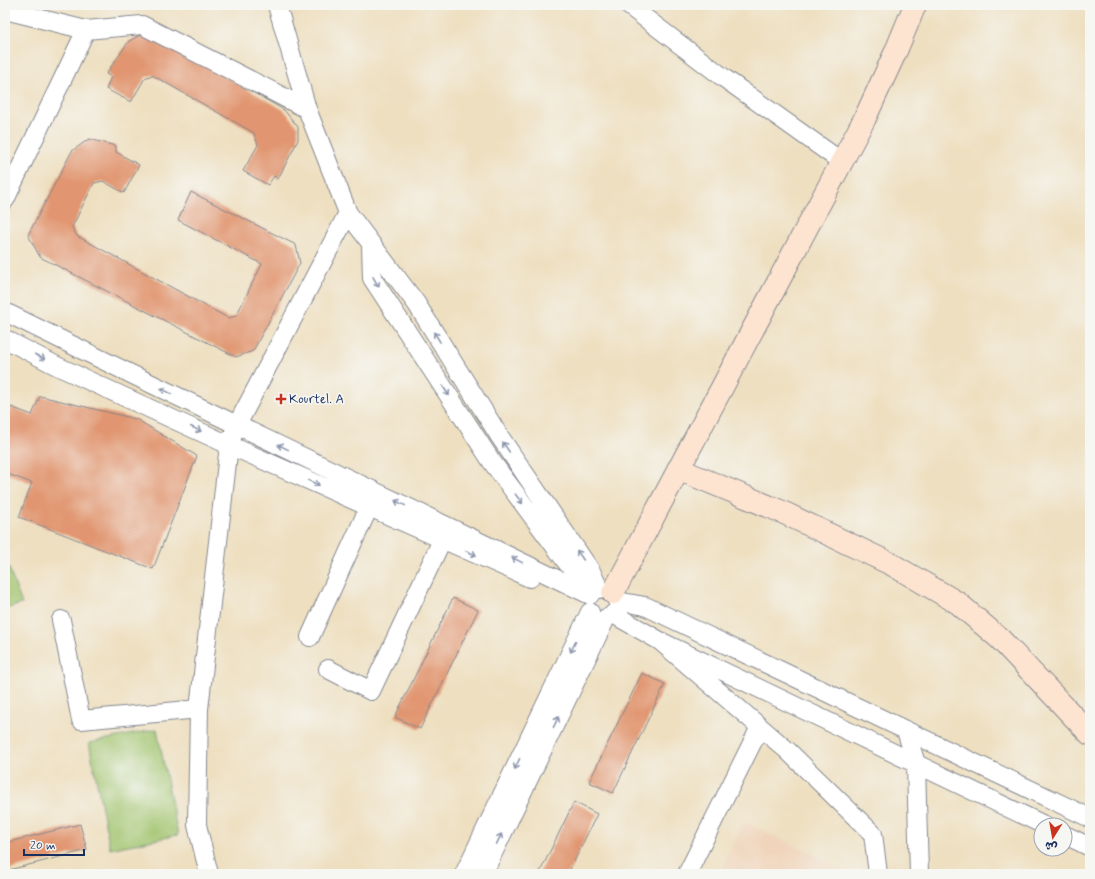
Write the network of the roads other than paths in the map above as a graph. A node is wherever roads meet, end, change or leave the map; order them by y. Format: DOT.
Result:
graph roads {
  1 [pos="277,5"];
  2 [pos="628,5"];
  3 [pos="915,5"];
  4 [pos="5,10"];
  5 [pos="86,30"];
  6 [pos="307,109"];
  7 [pos="842,162"];
  8 [pos="5,200"];
  9 [pos="348,213"];
  10 [pos="5,312"];
  11 [pos="5,339"];
  12 [pos="237,425"];
  13 [pos="230,445"];
  14 [pos="678,469"];
  15 [pos="369,507"];
  16 [pos="442,540"];
  17 [pos="601,602"];
  18 [pos="61,620"];
  19 [pos="310,636"];
  20 [pos="660,641"];
  21 [pos="328,669"];
  22 [pos="199,709"];
  23 [pos="760,727"];
  24 [pos="906,730"];
  25 [pos="1090,734"];
  26 [pos="916,764"];
  27 [pos="1090,818"];
  28 [pos="1033,820"];
  29 [pos="1073,839"];
  30 [pos="1090,847"];
  31 [pos="209,874"];
  32 [pos="464,874"];
  33 [pos="483,874"];
  34 [pos="687,874"];
  35 [pos="878,874"];
  36 [pos="919,874"];
  1 -- 6 [label="street"];
  2 -- 7 [label="street"];
  3 -- 7 [label="street"];
  4 -- 5 [label="street"];
  5 -- 6 [label="street"];
  5 -- 8 [label="street"];
  6 -- 9 [label="street"];
  7 -- 14 [label="street"];
  9 -- 12 [label="street"];
  9 -- 17 [label="street"];
  12 -- 10 [label="street, one-way"];
  11 -- 13 [label="street, one-way"];
  12 -- 13 [label="street"];
  17 -- 12 [label="street, one-way"];
  13 -- 15 [label="street, one-way"];
  13 -- 22 [label="street"];
  14 -- 17 [label="street"];
  14 -- 25 [label="street"];
  15 -- 16 [label="street"];
  15 -- 19 [label="street"];
  16 -- 17 [label="street, one-way"];
  16 -- 21 [label="street"];
  17 -- 20 [label="street"];
  17 -- 24 [label="street"];
  17 -- 32 [label="street, one-way"];
  33 -- 17 [label="street, one-way"];
  18 -- 22 [label="street"];
  20 -- 23 [label="street"];
  20 -- 26 [label="street"];
  22 -- 31 [label="street"];
  23 -- 34 [label="street"];
  23 -- 35 [label="street"];
  24 -- 26 [label="street"];
  24 -- 27 [label="street"];
  26 -- 28 [label="street"];
  26 -- 36 [label="street"];
  29 -- 30 [label="street"];
}
